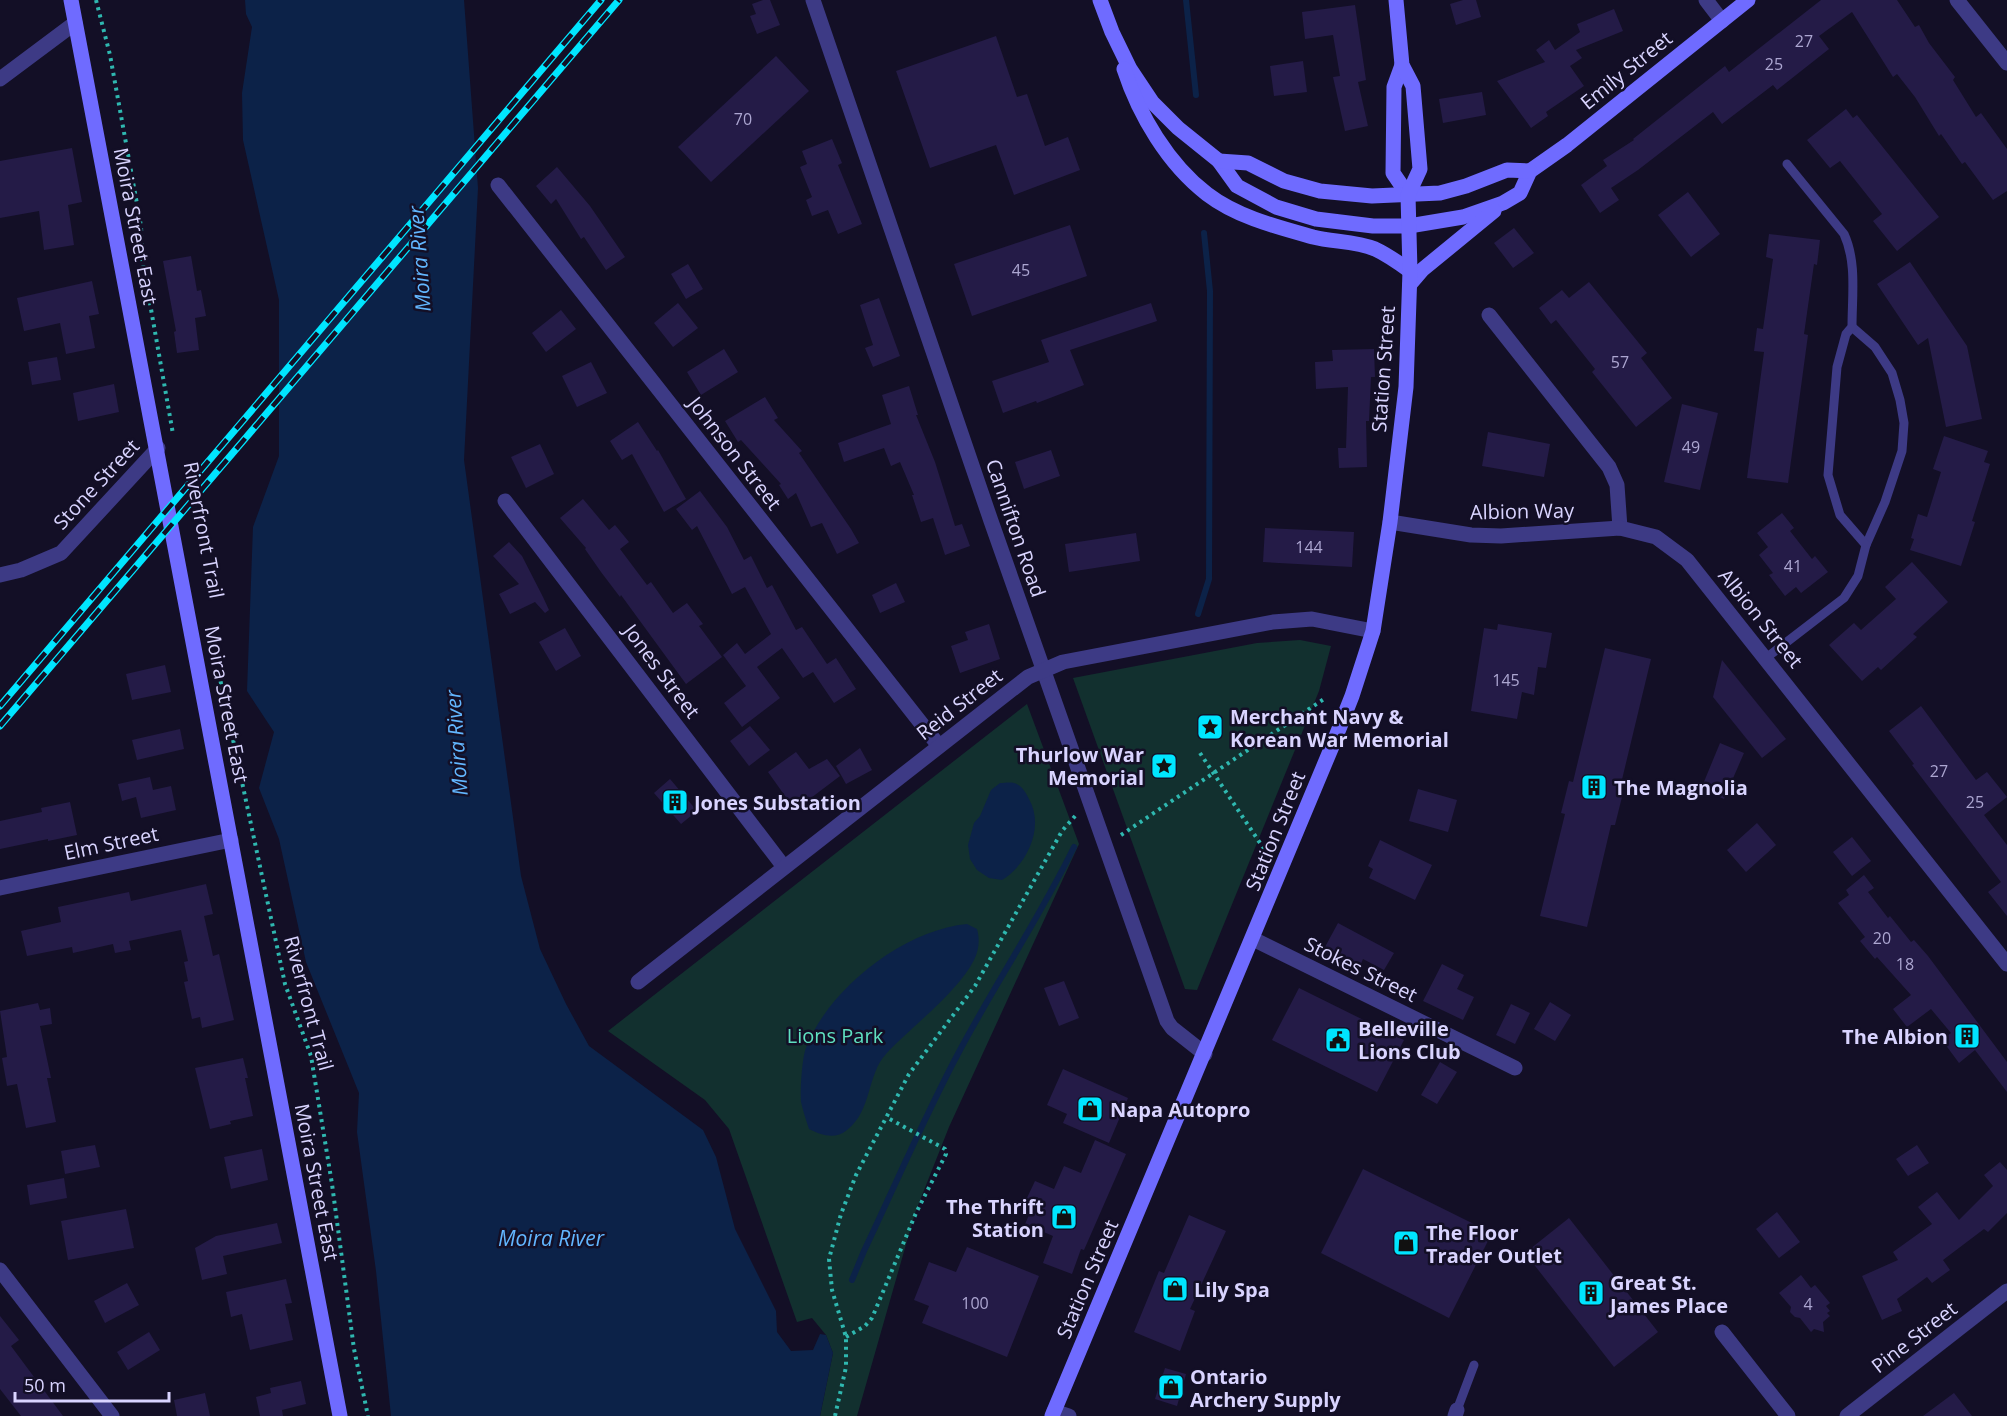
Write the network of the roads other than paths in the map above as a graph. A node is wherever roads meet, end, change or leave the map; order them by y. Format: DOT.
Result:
graph roads {
  1 [pos="71,0"];
  2 [pos="813,0"];
  3 [pos="1100,0"];
  4 [pos="1396,0"];
  5 [pos="1706,0"];
  6 [pos="1748,0"];
  7 [pos="1957,0"];
  8 [pos="1722,21"];
  9 [pos="75,23"];
  10 [pos="1112,32"];
  11 [pos="2007,63"];
  12 [pos="1402,65"];
  13 [pos="0,79"];
  14 [pos="1219,161"];
  15 [pos="1787,164"];
  16 [pos="1530,171"];
  17 [pos="498,185"];
  18 [pos="1408,195"];
  19 [pos="1503,203"];
  20 [pos="1409,226"];
  21 [pos="1410,278"];
  22 [pos="1488,315"];
  23 [pos="1852,327"];
  24 [pos="158,448"];
  25 [pos="505,501"];
  26 [pos="1390,522"];
  27 [pos="1620,528"];
  28 [pos="1866,545"];
  29 [pos="0,575"];
  30 [pos="1373,631"];
  31 [pos="1766,658"];
  32 [pos="1043,669"];
  33 [pos="939,746"];
  34 [pos="231,840"];
  35 [pos="784,867"];
  36 [pos="0,888"];
  37 [pos="1253,939"];
  38 [pos="2007,964"];
  39 [pos="638,982"];
  40 [pos="1205,1054"];
  41 [pos="1515,1068"];
  42 [pos="0,1270"];
  43 [pos="2007,1291"];
  44 [pos="1722,1332"];
  45 [pos="1474,1365"];
  46 [pos="1456,1413"];
  47 [pos="1058,1414"];
  48 [pos="112,1416"];
  49 [pos="340,1416"];
  50 [pos="1788,1416"];
  51 [pos="1847,1416"];
  1 -- 9 [label="main road, Moira Street East"];
  2 -- 32 [label="street, Cannifton Road"];
  3 -- 10 [label="main road"];
  4 -- 12 [label="main road, Station Street"];
  5 -- 8 [label="street"];
  6 -- 8 [label="main road, Emily Street"];
  7 -- 11 [label="street"];
  8 -- 16 [label="main road, Emily Street"];
  9 -- 13 [label="street"];
  9 -- 24 [label="main road, Moira Street East"];
  10 -- 14 [label="main road, Emily Street"];
  10 -- 21 [label="main road"];
  12 -- 18 [label="main road, Station Street"];
  12 -- 18 [label="main road, Station Street"];
  14 -- 18 [label="main road"];
  14 -- 20 [label="main road, Emily Street"];
  15 -- 23 [label="lane"];
  16 -- 18 [label="main road"];
  16 -- 19 [label="main road, Emily Street"];
  17 -- 33 [label="street, Johnson Street"];
  18 -- 20 [label="main road, Station Street"];
  19 -- 20 [label="main road, Emily Street"];
  19 -- 21 [label="main road"];
  20 -- 21 [label="main road, Station Street"];
  21 -- 26 [label="main road, Station Street"];
  22 -- 27 [label="street"];
  23 -- 28 [label="lane"];
  23 -- 28 [label="lane"];
  24 -- 29 [label="street, Stone Street"];
  24 -- 34 [label="main road, Moira Street East"];
  25 -- 35 [label="street, Jones Street"];
  26 -- 27 [label="street, Albion Way"];
  26 -- 30 [label="main road, Station Street"];
  27 -- 31 [label="street, Albion Street"];
  28 -- 31 [label="lane"];
  30 -- 32 [label="street, Reid Street"];
  30 -- 37 [label="main road, Station Street"];
  31 -- 38 [label="street, Albion Street"];
  32 -- 33 [label="street, Reid Street"];
  32 -- 40 [label="street, Cannifton Road"];
  33 -- 35 [label="street, Reid Street"];
  34 -- 36 [label="street, Elm Street"];
  34 -- 49 [label="main road, Moira Street East"];
  35 -- 39 [label="street, Reid Street"];
  37 -- 40 [label="main road, Station Street"];
  37 -- 41 [label="street, Stokes Street"];
  40 -- 47 [label="main road, Station Street"];
  42 -- 48 [label="street"];
  43 -- 51 [label="street, Pine Street"];
  44 -- 50 [label="street"];
  45 -- 46 [label="lane"];
}
